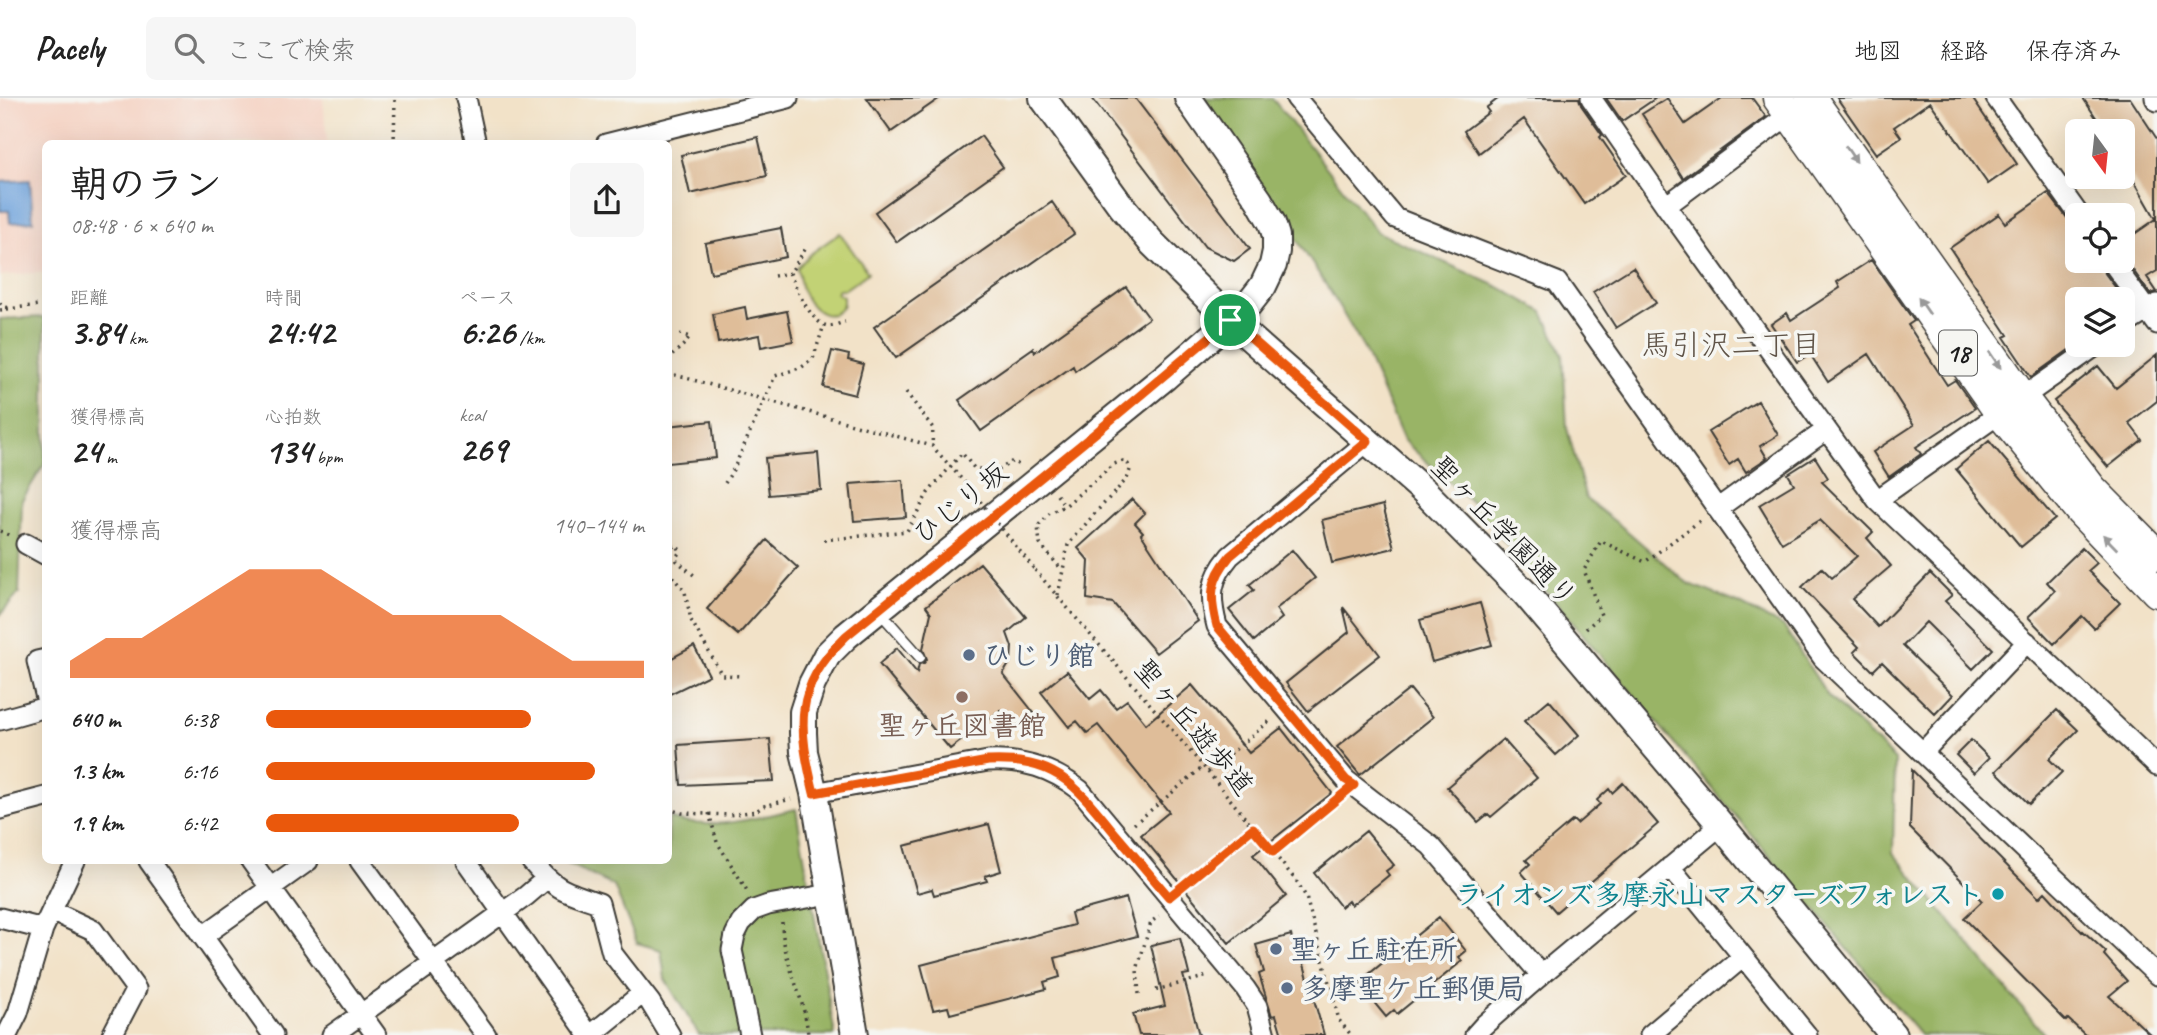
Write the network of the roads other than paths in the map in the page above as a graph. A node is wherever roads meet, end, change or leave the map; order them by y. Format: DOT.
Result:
graph roads {
  1 [pos="466,98"];
  2 [pos="788,98"];
  3 [pos="1043,98"];
  4 [pos="1188,98"];
  5 [pos="1296,98"];
  6 [pos="1591,98"];
  7 [pos="1996,98"];
  8 [pos="1802,102"];
  9 [pos="475,140"];
  10 [pos="623,140"];
  11 [pos="2070,203"];
  12 [pos="1666,206"];
  13 [pos="2121,273"];
  14 [pos="2153,313"];
  15 [pos="1230,320"];
  16 [pos="2135,321"];
  17 [pos="2080,357"];
  18 [pos="2011,405"];
  19 [pos="1826,430"];
  20 [pos="1368,441"];
  21 [pos="1877,500"];
  22 [pos="1717,509"];
  23 [pos="26,544"];
  24 [pos="42,553"];
  25 [pos="2157,555"];
  26 [pos="2157,592"];
  27 [pos="879,611"];
  28 [pos="2026,642"];
  29 [pos="920,657"];
  30 [pos="42,660"];
  31 [pos="42,682"];
  32 [pos="42,708"];
  33 [pos="0,720"];
  34 [pos="1923,752"];
  35 [pos="2157,766"];
  36 [pos="807,795"];
  37 [pos="42,798"];
  38 [pos="0,809"];
  39 [pos="1721,825"];
  40 [pos="74,864"];
  41 [pos="151,864"];
  42 [pos="253,864"];
  43 [pos="304,864"];
  44 [pos="362,864"];
  45 [pos="468,864"];
  46 [pos="534,864"];
  47 [pos="1670,867"];
  48 [pos="547,879"];
  49 [pos="270,888"];
  50 [pos="830,894"];
  51 [pos="503,913"];
  52 [pos="0,918"];
  53 [pos="47,920"];
  54 [pos="203,936"];
  55 [pos="1742,958"];
  56 [pos="433,963"];
  57 [pos="1541,975"];
  58 [pos="2157,975"];
  59 [pos="643,993"];
  60 [pos="361,1014"];
  61 [pos="7,1035"];
  62 [pos="112,1035"];
  63 [pos="273,1035"];
  64 [pos="332,1035"];
  65 [pos="376,1035"];
  66 [pos="486,1035"];
  67 [pos="590,1035"];
  68 [pos="670,1035"];
  69 [pos="750,1035"];
  70 [pos="855,1035"];
  71 [pos="1265,1035"];
  72 [pos="1475,1035"];
  73 [pos="1650,1035"];
  74 [pos="1807,1035"];
  75 [pos="1893,1035"];
  1 -- 9 [label="street"];
  2 -- 10 [label="street"];
  3 -- 15 [label="street, 聖ヶ丘学園通り"];
  4 -- 15 [label="street, ひじり坂"];
  5 -- 22 [label="street"];
  6 -- 12 [label="street"];
  7 -- 11 [label="street"];
  8 -- 12 [label="street"];
  8 -- 18 [label="main road, 18"];
  12 -- 19 [label="street"];
  13 -- 14 [label="street"];
  14 -- 16 [label="street"];
  15 -- 20 [label="street, 聖ヶ丘学園通り"];
  15 -- 27 [label="street, ひじり坂"];
  17 -- 18 [label="street"];
  18 -- 21 [label="street"];
  18 -- 25 [label="main road, 18"];
  26 -- 18 [label="main road, 18, one-way"];
  19 -- 21 [label="street"];
  19 -- 22 [label="street"];
  20 -- 39 [label="street, 聖ヶ丘学園通り"];
  20 -- 57 [label="street"];
  21 -- 28 [label="street"];
  22 -- 34 [label="street"];
  23 -- 24 [label="street"];
  27 -- 29 [label="lane"];
  27 -- 36 [label="street, ひじり坂"];
  28 -- 34 [label="street"];
  28 -- 35 [label="street"];
  30 -- 31 [label="street"];
  32 -- 33 [label="street"];
  34 -- 58 [label="street"];
  36 -- 50 [label="street, ひじり坂"];
  36 -- 71 [label="street"];
  37 -- 38 [label="street"];
  39 -- 47 [label="street"];
  39 -- 75 [label="street, 聖ヶ丘学園通り"];
  40 -- 53 [label="street"];
  41 -- 54 [label="street"];
  42 -- 49 [label="street"];
  43 -- 49 [label="street"];
  44 -- 56 [label="street"];
  45 -- 51 [label="street"];
  46 -- 48 [label="street"];
  47 -- 55 [label="street"];
  47 -- 57 [label="street"];
  48 -- 51 [label="street"];
  48 -- 59 [label="street"];
  49 -- 54 [label="street"];
  49 -- 60 [label="street"];
  50 -- 69 [label="street"];
  50 -- 70 [label="street, ひじり坂"];
  51 -- 56 [label="street"];
  51 -- 67 [label="street"];
  52 -- 53 [label="street"];
  53 -- 61 [label="street"];
  53 -- 62 [label="street"];
  54 -- 63 [label="street"];
  55 -- 73 [label="street"];
  55 -- 74 [label="street"];
  56 -- 60 [label="street"];
  56 -- 66 [label="street"];
  57 -- 72 [label="street"];
  59 -- 67 [label="street"];
  59 -- 68 [label="street"];
  60 -- 64 [label="street"];
  60 -- 65 [label="street"];
}
